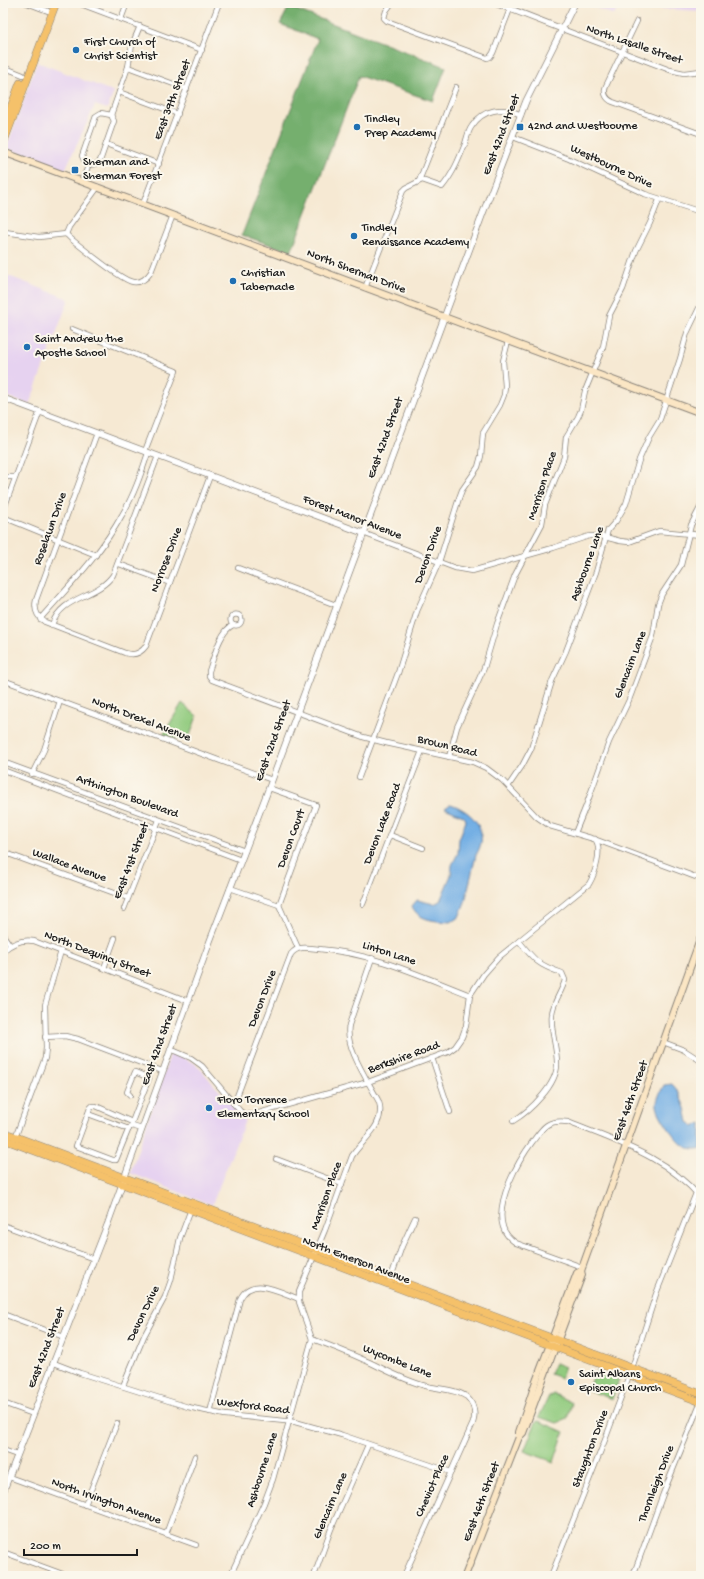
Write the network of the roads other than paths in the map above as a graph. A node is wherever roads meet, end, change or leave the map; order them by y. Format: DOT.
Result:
graph roads {
  1 [pos="27,3"];
  2 [pos="51,3"];
  3 [pos="56,3"];
  4 [pos="78,3"];
  5 [pos="127,3"];
  6 [pos="220,3"];
  7 [pos="392,3"];
  8 [pos="494,3"];
  9 [pos="575,3"];
  10 [pos="85,4"];
  11 [pos="502,4"];
  12 [pos="510,9"];
  13 [pos="48,11"];
  14 [pos="121,19"];
  15 [pos="637,21"];
  16 [pos="140,26"];
  17 [pos="562,29"];
  18 [pos="202,50"];
  19 [pos="622,52"];
  20 [pos="3,67"];
  21 [pos="128,67"];
  22 [pos="701,71"];
  23 [pos="23,75"];
  24 [pos="456,87"];
  25 [pos="187,90"];
  26 [pos="119,92"];
  27 [pos="178,114"];
  28 [pos="111,115"];
  29 [pos="521,115"];
  30 [pos="3,128"];
  31 [pos="701,134"];
  32 [pos="513,137"];
  33 [pos="3,144"];
  34 [pos="106,144"];
  35 [pos="3,152"];
  36 [pos="89,164"];
  37 [pos="159,164"];
  38 [pos="82,181"];
  39 [pos="419,181"];
  40 [pos="98,187"];
  41 [pos="659,200"];
  42 [pos="143,204"];
  43 [pos="701,212"];
  44 [pos="173,215"];
  45 [pos="3,230"];
  46 [pos="66,234"];
  47 [pos="365,288"];
  48 [pos="701,304"];
  49 [pos="443,317"];
  50 [pos="72,329"];
  51 [pos="508,341"];
  52 [pos="593,373"];
  53 [pos="3,398"];
  54 [pos="665,400"];
  55 [pos="40,412"];
  56 [pos="701,413"];
  57 [pos="97,433"];
  58 [pos="147,452"];
  59 [pos="158,456"];
  60 [pos="210,476"];
  61 [pos="3,477"];
  62 [pos="15,477"];
  63 [pos="701,506"];
  64 [pos="3,511"];
  65 [pos="3,517"];
  66 [pos="363,533"];
  67 [pos="688,535"];
  68 [pos="701,535"];
  69 [pos="606,537"];
  70 [pos="58,540"];
  71 [pos="96,555"];
  72 [pos="525,556"];
  73 [pos="439,562"];
  74 [pos="119,564"];
  75 [pos="238,568"];
  76 [pos="170,583"];
  77 [pos="336,605"];
  78 [pos="40,619"];
  79 [pos="52,625"];
  80 [pos="233,625"];
  81 [pos="3,680"];
  82 [pos="60,701"];
  83 [pos="297,712"];
  84 [pos="373,740"];
  85 [pos="422,751"];
  86 [pos="450,757"];
  87 [pos="3,762"];
  88 [pos="3,770"];
  89 [pos="33,773"];
  90 [pos="359,777"];
  91 [pos="30,780"];
  92 [pos="272,780"];
  93 [pos="509,786"];
  94 [pos="269,788"];
  95 [pos="159,820"];
  96 [pos="156,827"];
  97 [pos="575,833"];
  98 [pos="390,835"];
  99 [pos="595,839"];
  100 [pos="423,848"];
  101 [pos="244,851"];
  102 [pos="3,852"];
  103 [pos="241,860"];
  104 [pos="701,879"];
  105 [pos="230,888"];
  106 [pos="128,898"];
  107 [pos="363,904"];
  108 [pos="279,905"];
  109 [pos="124,909"];
  110 [pos="3,935"];
  111 [pos="701,937"];
  112 [pos="115,938"];
  113 [pos="519,941"];
  114 [pos="10,945"];
  115 [pos="298,948"];
  116 [pos="3,951"];
  117 [pos="61,951"];
  118 [pos="372,958"];
  119 [pos="104,968"];
  120 [pos="470,995"];
  121 [pos="188,1001"];
  122 [pos="45,1037"];
  123 [pos="663,1042"];
  124 [pos="170,1049"];
  125 [pos="432,1058"];
  126 [pos="701,1061"];
  127 [pos="162,1070"];
  128 [pos="368,1082"];
  129 [pos="130,1095"];
  130 [pos="234,1104"];
  131 [pos="450,1112"];
  132 [pos="88,1114"];
  133 [pos="513,1121"];
  134 [pos="131,1126"];
  135 [pos="142,1129"];
  136 [pos="3,1132"];
  137 [pos="3,1139"];
  138 [pos="14,1140"];
  139 [pos="626,1146"];
  140 [pos="276,1159"];
  141 [pos="124,1181"];
  142 [pos="342,1184"];
  143 [pos="696,1193"];
  144 [pos="701,1198"];
  145 [pos="192,1207"];
  146 [pos="415,1218"];
  147 [pos="3,1225"];
  148 [pos="315,1253"];
  149 [pos="94,1259"];
  150 [pos="582,1269"];
  151 [pos="389,1281"];
  152 [pos="299,1298"];
  153 [pos="3,1314"];
  154 [pos="64,1337"];
  155 [pos="312,1339"];
  156 [pos="554,1343"];
  157 [pos="54,1363"];
  158 [pos="630,1372"];
  159 [pos="123,1386"];
  160 [pos="701,1394"];
  161 [pos="701,1401"];
  162 [pos="3,1403"];
  163 [pos="472,1404"];
  164 [pos="210,1412"];
  165 [pos="33,1414"];
  166 [pos="289,1422"];
  167 [pos="117,1423"];
  168 [pos="368,1445"];
  169 [pos="3,1450"];
  170 [pos="17,1455"];
  171 [pos="195,1456"];
  172 [pos="451,1472"];
  173 [pos="9,1477"];
  174 [pos="3,1492"];
  175 [pos="85,1505"];
  176 [pos="166,1534"];
  177 [pos="196,1546"];
  178 [pos="3,1552"];
  179 [pos="68,1576"];
  180 [pos="230,1576"];
  181 [pos="314,1576"];
  182 [pos="404,1576"];
  183 [pos="465,1576"];
  184 [pos="551,1576"];
  185 [pos="633,1576"];
  1 -- 13 [label="street"];
  2 -- 13 [label="main road"];
  3 -- 33 [label="main road"];
  4 -- 10 [label="street"];
  5 -- 14 [label="street"];
  6 -- 18 [label="street, East 39th Street"];
  7 -- 12 [label="street"];
  8 -- 11 [label="street"];
  9 -- 17 [label="street, East 42nd Street"];
  10 -- 14 [label="street"];
  11 -- 12 [label="street"];
  12 -- 17 [label="street"];
  13 -- 23 [label="main road"];
  14 -- 16 [label="street"];
  15 -- 19 [label="street"];
  16 -- 18 [label="street"];
  16 -- 21 [label="street"];
  17 -- 19 [label="street, North Lasalle Street"];
  17 -- 29 [label="street, East 42nd Street"];
  18 -- 25 [label="street, East 39th Street"];
  19 -- 22 [label="street, North Lasalle Street"];
  19 -- 31 [label="street"];
  20 -- 23 [label="street"];
  21 -- 25 [label="street"];
  21 -- 26 [label="street"];
  23 -- 30 [label="main road"];
  24 -- 39 [label="street"];
  25 -- 27 [label="street, East 39th Street"];
  26 -- 27 [label="street"];
  26 -- 28 [label="street"];
  27 -- 37 [label="street, East 39th Street"];
  28 -- 34 [label="street"];
  28 -- 36 [label="street"];
  29 -- 32 [label="street, East 42nd Street"];
  29 -- 39 [label="street"];
  32 -- 41 [label="street, Westbourne Drive"];
  32 -- 49 [label="street, East 42nd Street"];
  34 -- 36 [label="street"];
  34 -- 37 [label="street"];
  35 -- 38 [label="main road, North Sherman Drive"];
  36 -- 38 [label="street"];
  37 -- 42 [label="street, East 39th Street"];
  38 -- 40 [label="main road, North Sherman Drive"];
  39 -- 47 [label="street"];
  40 -- 42 [label="main road, North Sherman Drive"];
  40 -- 46 [label="street"];
  41 -- 43 [label="street, Westbourne Drive"];
  41 -- 52 [label="street, Marrison Place"];
  42 -- 44 [label="main road, North Sherman Drive"];
  44 -- 46 [label="street"];
  44 -- 47 [label="main road, North Sherman Drive"];
  45 -- 46 [label="street"];
  47 -- 49 [label="main road, North Sherman Drive"];
  48 -- 54 [label="street, Ashbourne Lane"];
  49 -- 51 [label="main road, North Sherman Drive"];
  49 -- 66 [label="street, East 42nd Street"];
  50 -- 58 [label="street"];
  51 -- 52 [label="main road, North Sherman Drive"];
  51 -- 73 [label="street, Devon Drive"];
  52 -- 54 [label="main road, North Sherman Drive"];
  52 -- 72 [label="street, Marrison Place"];
  53 -- 55 [label="street, Forest Manor Avenue"];
  54 -- 56 [label="main road, North Sherman Drive"];
  54 -- 69 [label="street, Ashbourne Lane"];
  55 -- 57 [label="street, Forest Manor Avenue"];
  55 -- 62 [label="street"];
  57 -- 58 [label="street, Forest Manor Avenue"];
  57 -- 70 [label="street, Roselawn Drive"];
  58 -- 59 [label="street, Forest Manor Avenue"];
  58 -- 71 [label="street"];
  59 -- 60 [label="street, Forest Manor Avenue"];
  59 -- 74 [label="street"];
  60 -- 66 [label="street, Forest Manor Avenue"];
  60 -- 76 [label="street, Norrose Drive"];
  61 -- 62 [label="street"];
  62 -- 64 [label="street"];
  63 -- 67 [label="street, Glencairn Lane"];
  65 -- 70 [label="street"];
  66 -- 73 [label="street, Forest Manor Avenue"];
  66 -- 77 [label="street, East 42nd Street"];
  67 -- 68 [label="street, Forest Manor Avenue"];
  67 -- 69 [label="street, Forest Manor Avenue"];
  67 -- 97 [label="street, Glencairn Lane"];
  69 -- 72 [label="street, Forest Manor Avenue"];
  69 -- 93 [label="street, Ashbourne Lane"];
  70 -- 71 [label="street"];
  70 -- 78 [label="street, Roselawn Drive"];
  71 -- 78 [label="street"];
  72 -- 73 [label="street, Forest Manor Avenue"];
  72 -- 86 [label="street, Marrison Place"];
  73 -- 84 [label="street, Devon Drive"];
  74 -- 76 [label="street"];
  74 -- 79 [label="street"];
  75 -- 77 [label="street"];
  76 -- 79 [label="street, Norrose Drive"];
  77 -- 83 [label="street, East 42nd Street"];
  78 -- 79 [label="street"];
  80 -- 83 [label="street, Brown Road"];
  81 -- 82 [label="street, North Drexel Avenue"];
  82 -- 89 [label="street"];
  82 -- 92 [label="street, North Drexel Avenue"];
  83 -- 84 [label="street, Brown Road"];
  83 -- 92 [label="street, East 42nd Street"];
  84 -- 85 [label="street, Brown Road"];
  84 -- 90 [label="street, Devon Drive"];
  85 -- 86 [label="street, Brown Road"];
  85 -- 98 [label="street, Devon Lake Road"];
  86 -- 93 [label="street, Brown Road"];
  87 -- 89 [label="street, Arthington Boulevard"];
  88 -- 91 [label="street, Arthington Boulevard"];
  89 -- 91 [label="street"];
  89 -- 95 [label="street, Arthington Boulevard"];
  91 -- 96 [label="street, Arthington Boulevard"];
  92 -- 94 [label="street, East 42nd Street"];
  93 -- 97 [label="street, Brown Road"];
  94 -- 101 [label="street, East 42nd Street"];
  94 -- 108 [label="street, Devon Court"];
  95 -- 96 [label="street, East 41st Street"];
  95 -- 101 [label="street, Arthington Boulevard"];
  96 -- 103 [label="street, Arthington Boulevard"];
  96 -- 106 [label="street, East 41st Street"];
  97 -- 99 [label="street, Brown Road"];
  98 -- 100 [label="street"];
  98 -- 107 [label="street, Devon Lake Road"];
  99 -- 104 [label="street, Brown Road"];
  99 -- 113 [label="street, Berkshire Road"];
  101 -- 103 [label="street, East 42nd Street"];
  102 -- 106 [label="street, Wallace Avenue"];
  103 -- 105 [label="street, East 42nd Street"];
  105 -- 108 [label="street"];
  105 -- 121 [label="street, East 42nd Street"];
  106 -- 109 [label="street, East 41st Street"];
  108 -- 115 [label="street"];
  110 -- 114 [label="street"];
  111 -- 123 [label="main road, East 46th Street"];
  112 -- 119 [label="street"];
  113 -- 120 [label="street, Berkshire Road"];
  113 -- 133 [label="street"];
  114 -- 116 [label="street"];
  114 -- 117 [label="street, North Dequincy Street"];
  115 -- 118 [label="street, Linton Lane"];
  115 -- 130 [label="street, Devon Drive"];
  117 -- 119 [label="street, North Dequincy Street"];
  117 -- 122 [label="street"];
  118 -- 120 [label="street, Linton Lane"];
  118 -- 128 [label="street, Marrison Place"];
  119 -- 121 [label="street, North Dequincy Street"];
  120 -- 125 [label="street, Berkshire Road"];
  121 -- 124 [label="street, East 42nd Street"];
  122 -- 127 [label="street"];
  122 -- 138 [label="street"];
  123 -- 126 [label="street"];
  123 -- 139 [label="main road, East 46th Street"];
  124 -- 127 [label="street, East 42nd Street"];
  124 -- 130 [label="street, Berkshire Road"];
  125 -- 128 [label="street, Berkshire Road"];
  125 -- 131 [label="street"];
  127 -- 135 [label="street, East 42nd Street"];
  128 -- 130 [label="street, Berkshire Road"];
  128 -- 142 [label="street, Marrison Place"];
  129 -- 134 [label="street"];
  132 -- 134 [label="street"];
  132 -- 134 [label="street"];
  132 -- 134 [label="street"];
  134 -- 135 [label="street"];
  135 -- 141 [label="street, East 42nd Street"];
  136 -- 138 [label="main road, North Emerson Avenue"];
  137 -- 138 [label="main road, North Emerson Avenue"];
  138 -- 141 [label="main road, North Emerson Avenue"];
  139 -- 143 [label="street"];
  139 -- 150 [label="main road, East 46th Street"];
  139 -- 150 [label="street"];
  140 -- 142 [label="street"];
  141 -- 145 [label="main road, North Emerson Avenue"];
  141 -- 149 [label="street, East 42nd Street"];
  142 -- 148 [label="street, Marrison Place"];
  143 -- 144 [label="street"];
  143 -- 158 [label="street, Staughton Drive"];
  145 -- 148 [label="main road, North Emerson Avenue"];
  145 -- 159 [label="street, Devon Drive"];
  146 -- 151 [label="street"];
  147 -- 149 [label="street"];
  148 -- 151 [label="main road, North Emerson Avenue"];
  148 -- 152 [label="street, Marrison Place"];
  149 -- 154 [label="street, East 42nd Street"];
  150 -- 156 [label="main road, East 46th Street"];
  151 -- 156 [label="main road, North Emerson Avenue"];
  152 -- 155 [label="street"];
  152 -- 164 [label="street"];
  153 -- 154 [label="street"];
  154 -- 157 [label="street, East 42nd Street"];
  155 -- 163 [label="street, Wycombe Lane"];
  155 -- 166 [label="street, Ashbourne Lane"];
  156 -- 158 [label="main road, North Emerson Avenue"];
  156 -- 183 [label="main road, East 46th Street"];
  157 -- 159 [label="street, Wexford Road"];
  157 -- 165 [label="street, East 42nd Street"];
  158 -- 160 [label="main road, North Emerson Avenue"];
  158 -- 161 [label="main road, North Emerson Avenue"];
  158 -- 184 [label="street, Staughton Drive"];
  159 -- 164 [label="street, Wexford Road"];
  161 -- 185 [label="street, Thornleigh Drive"];
  162 -- 165 [label="street"];
  163 -- 172 [label="street, Cheviot Place"];
  164 -- 166 [label="street, Wexford Road"];
  165 -- 170 [label="street, East 42nd Street"];
  166 -- 168 [label="street, Wexford Road"];
  166 -- 180 [label="street, Ashbourne Lane"];
  167 -- 175 [label="street"];
  168 -- 172 [label="street, Wexford Road"];
  168 -- 181 [label="street, Glencairn Lane"];
  169 -- 170 [label="street"];
  170 -- 173 [label="street, East 42nd Street"];
  171 -- 176 [label="street"];
  172 -- 182 [label="street, Cheviot Place"];
  173 -- 174 [label="street, East 42nd Street"];
  173 -- 175 [label="street, North Irvington Avenue"];
  175 -- 176 [label="street, North Irvington Avenue"];
  176 -- 177 [label="street, North Irvington Avenue"];
  178 -- 179 [label="street"];
}
